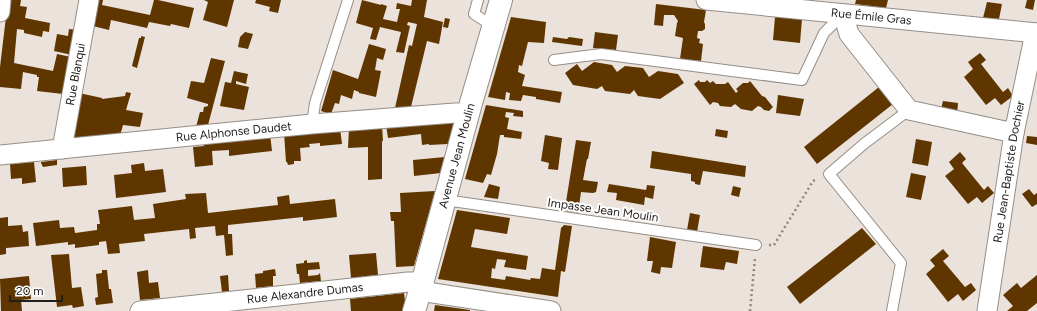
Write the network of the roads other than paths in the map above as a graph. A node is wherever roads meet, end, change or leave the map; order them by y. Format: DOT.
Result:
graph roads {
  1 [pos="1,0"];
  2 [pos="89,0"];
  3 [pos="348,0"];
  4 [pos="478,0"];
  5 [pos="501,0"];
  6 [pos="706,0"];
  7 [pos="0,12"];
  8 [pos="843,14"];
  9 [pos="494,26"];
  10 [pos="1036,33"];
  11 [pos="554,60"];
  12 [pos="909,110"];
  13 [pos="469,113"];
  14 [pos="312,124"];
  15 [pos="1014,133"];
  16 [pos="62,149"];
  17 [pos="0,155"];
  18 [pos="445,200"];
  19 [pos="756,245"];
  20 [pos="421,287"];
  21 [pos="485,306"];
  22 [pos="140,311"];
  23 [pos="414,311"];
  24 [pos="551,311"];
  25 [pos="892,311"];
  26 [pos="987,311"];
  1 -- 7 [label="street"];
  2 -- 16 [label="street, Rue Blanqui"];
  3 -- 14 [label="lane"];
  4 -- 9 [label="lane"];
  5 -- 9 [label="main road, Avenue Jean Moulin"];
  6 -- 8 [label="street, Rue Émile Gras"];
  8 -- 10 [label="street, Rue Émile Gras"];
  8 -- 11 [label="lane"];
  8 -- 12 [label="street"];
  9 -- 13 [label="main road, Avenue Jean Moulin"];
  10 -- 15 [label="street, Rue Jean-Baptiste Dochier"];
  12 -- 15 [label="street"];
  12 -- 25 [label="lane"];
  13 -- 14 [label="street, Rue Alphonse Daudet"];
  13 -- 18 [label="main road, Avenue Jean Moulin"];
  14 -- 16 [label="street, Rue Alphonse Daudet"];
  15 -- 26 [label="street, Rue Jean-Baptiste Dochier"];
  16 -- 17 [label="street, Rue Alphonse Daudet"];
  18 -- 19 [label="lane, Impasse Jean Moulin"];
  18 -- 20 [label="main road, Avenue Jean Moulin"];
  20 -- 21 [label="street, Rue Alexandre Dumas"];
  20 -- 22 [label="street, Rue Alexandre Dumas"];
  20 -- 23 [label="main road, Avenue Jean Moulin"];
  21 -- 24 [label="street, Rue Alexandre Dumas"];
}
